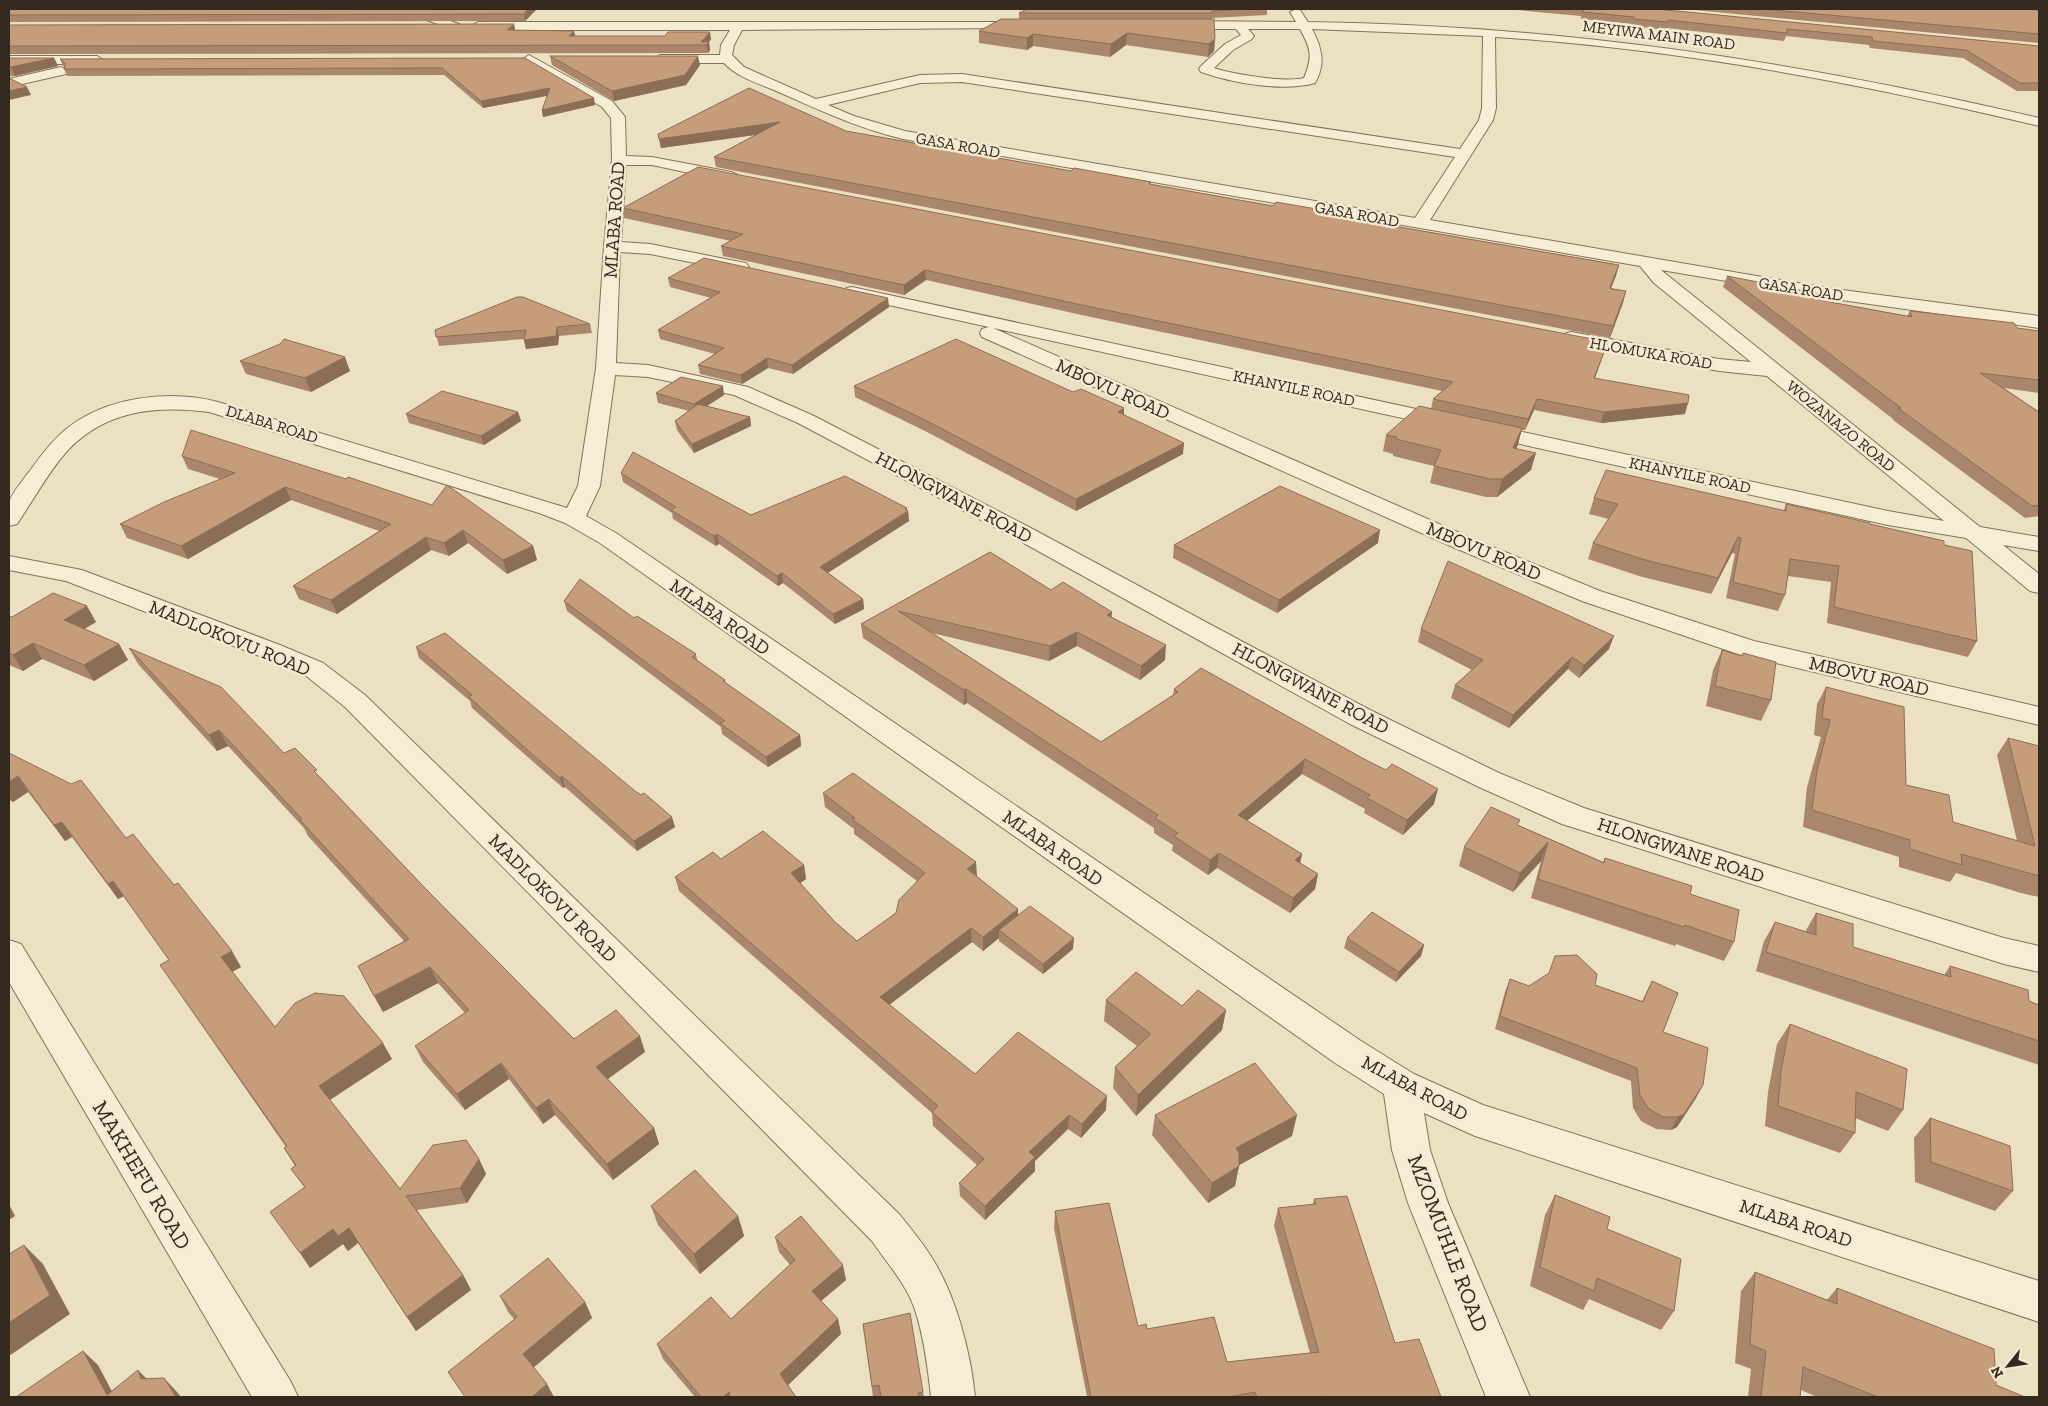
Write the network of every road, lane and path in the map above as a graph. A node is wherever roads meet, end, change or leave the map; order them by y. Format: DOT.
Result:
graph roads {
  1 [pos="418,9"];
  2 [pos="1294,9"];
  3 [pos="1162,25"];
  4 [pos="1239,25"];
  5 [pos="1304,25"];
  6 [pos="416,26"];
  7 [pos="455,26"];
  8 [pos="738,26"];
  9 [pos="1037,26"];
  10 [pos="1489,33"];
  11 [pos="558,59"];
  12 [pos="647,59"];
  13 [pos="726,59"];
  14 [pos="9,60"];
  15 [pos="9,83"];
  16 [pos="813,104"];
  17 [pos="2039,122"];
  18 [pos="1464,154"];
  19 [pos="619,160"];
  20 [pos="749,180"];
  21 [pos="1419,224"];
  22 [pos="612,246"];
  23 [pos="1646,263"];
  24 [pos="754,270"];
  25 [pos="830,287"];
  26 [pos="955,315"];
  27 [pos="2039,322"];
  28 [pos="1552,335"];
  29 [pos="1112,348"];
  30 [pos="606,368"];
  31 [pos="1770,370"];
  32 [pos="1075,372"];
  33 [pos="573,518"];
  34 [pos="9,519"];
  35 [pos="1976,535"];
  36 [pos="2039,544"];
  37 [pos="9,563"];
  38 [pos="2039,586"];
  39 [pos="2039,716"];
  40 [pos="9,953"];
  41 [pos="2039,959"];
  42 [pos="1401,1085"];
  43 [pos="2039,1302"];
  44 [pos="276,1397"];
  45 [pos="953,1397"];
  46 [pos="1508,1397"];
  1 -- 7 [label="street"];
  2 -- 5 [label="street"];
  3 -- 4 [label="street, MEYIWA MAIN ROAD"];
  4 -- 5 [label="street, MEYIWA MAIN ROAD"];
  4 -- 5 [label="street"];
  5 -- 10 [label="street, MEYIWA MAIN ROAD"];
  6 -- 7 [label="street"];
  7 -- 8 [label="street"];
  8 -- 9 [label="street"];
  8 -- 13 [label="street"];
  10 -- 17 [label="street, MEYIWA MAIN ROAD"];
  10 -- 18 [label="street"];
  11 -- 19 [label="street, MLABA ROAD"];
  12 -- 13 [label="street"];
  13 -- 16 [label="street, GASA ROAD"];
  14 -- 15 [label="street"];
  16 -- 18 [label="street"];
  16 -- 21 [label="street, GASA ROAD"];
  18 -- 21 [label="street"];
  19 -- 20 [label="street"];
  19 -- 22 [label="street, MLABA ROAD"];
  21 -- 23 [label="street, GASA ROAD"];
  22 -- 24 [label="street"];
  22 -- 30 [label="street, MLABA ROAD"];
  23 -- 27 [label="street, GASA ROAD"];
  23 -- 31 [label="street, WOZANAZO ROAD"];
  25 -- 26 [label="street, KHANYILE ROAD"];
  26 -- 29 [label="street, KHANYILE ROAD"];
  26 -- 32 [label="street, MBOVU ROAD"];
  28 -- 31 [label="street, HLOMUKA ROAD"];
  29 -- 32 [label="street"];
  29 -- 35 [label="street, KHANYILE ROAD"];
  30 -- 33 [label="street, MLABA ROAD"];
  30 -- 41 [label="street, HLONGWANE ROAD"];
  31 -- 35 [label="street, WOZANAZO ROAD"];
  32 -- 39 [label="street, MBOVU ROAD"];
  33 -- 34 [label="street, DLABA ROAD"];
  33 -- 42 [label="street, MLABA ROAD"];
  35 -- 36 [label="street, KHANYILE ROAD"];
  35 -- 38 [label="street, WOZANAZO ROAD"];
  37 -- 45 [label="street, MADLOKOVU ROAD"];
  40 -- 44 [label="street, MAKHEFU ROAD"];
  42 -- 43 [label="street, MLABA ROAD"];
  42 -- 46 [label="street, MZOMUHLE ROAD"];
}
